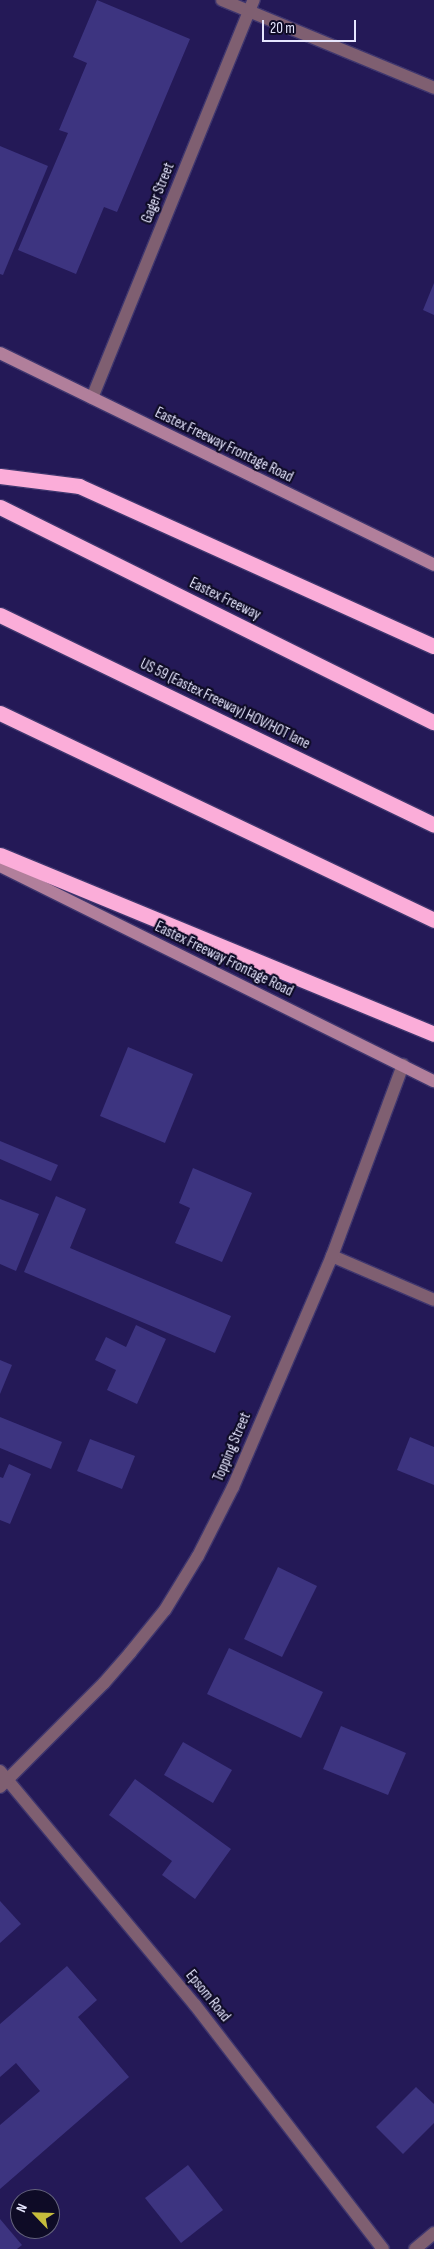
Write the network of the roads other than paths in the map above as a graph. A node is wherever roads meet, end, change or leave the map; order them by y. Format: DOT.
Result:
graph roads {
  1 [pos="222,0"];
  2 [pos="252,6"];
  3 [pos="434,88"];
  4 [pos="0,353"];
  5 [pos="92,398"];
  6 [pos="0,476"];
  7 [pos="0,507"];
  8 [pos="434,565"];
  9 [pos="0,615"];
  10 [pos="434,646"];
  11 [pos="0,713"];
  12 [pos="434,722"];
  13 [pos="434,825"];
  14 [pos="0,855"];
  15 [pos="0,866"];
  16 [pos="434,920"];
  17 [pos="434,1034"];
  18 [pos="403,1065"];
  19 [pos="434,1081"];
  20 [pos="332,1256"];
  21 [pos="434,1300"];
  22 [pos="3,1779"];
  23 [pos="434,2233"];
  24 [pos="383,2249"];
  25 [pos="414,2249"];
  1 -- 2 [label="street"];
  2 -- 3 [label="street"];
  2 -- 5 [label="street, Gager Street"];
  4 -- 5 [label="main road, Eastex Freeway Frontage Road"];
  5 -- 8 [label="main road, Eastex Freeway Frontage Road"];
  6 -- 10 [label="highway"];
  7 -- 12 [label="highway, Eastex Freeway"];
  9 -- 13 [label="highway, US 59 (Eastex Freeway) HOV/HOT lane"];
  11 -- 16 [label="highway"];
  14 -- 17 [label="highway"];
  15 -- 18 [label="main road, Eastex Freeway Frontage Road"];
  18 -- 19 [label="main road, Eastex Freeway Frontage Road"];
  18 -- 20 [label="street, Topping Street"];
  20 -- 21 [label="street"];
  20 -- 22 [label="street, Topping Street"];
  22 -- 24 [label="street, Epsom Road"];
  23 -- 25 [label="street"];
}
